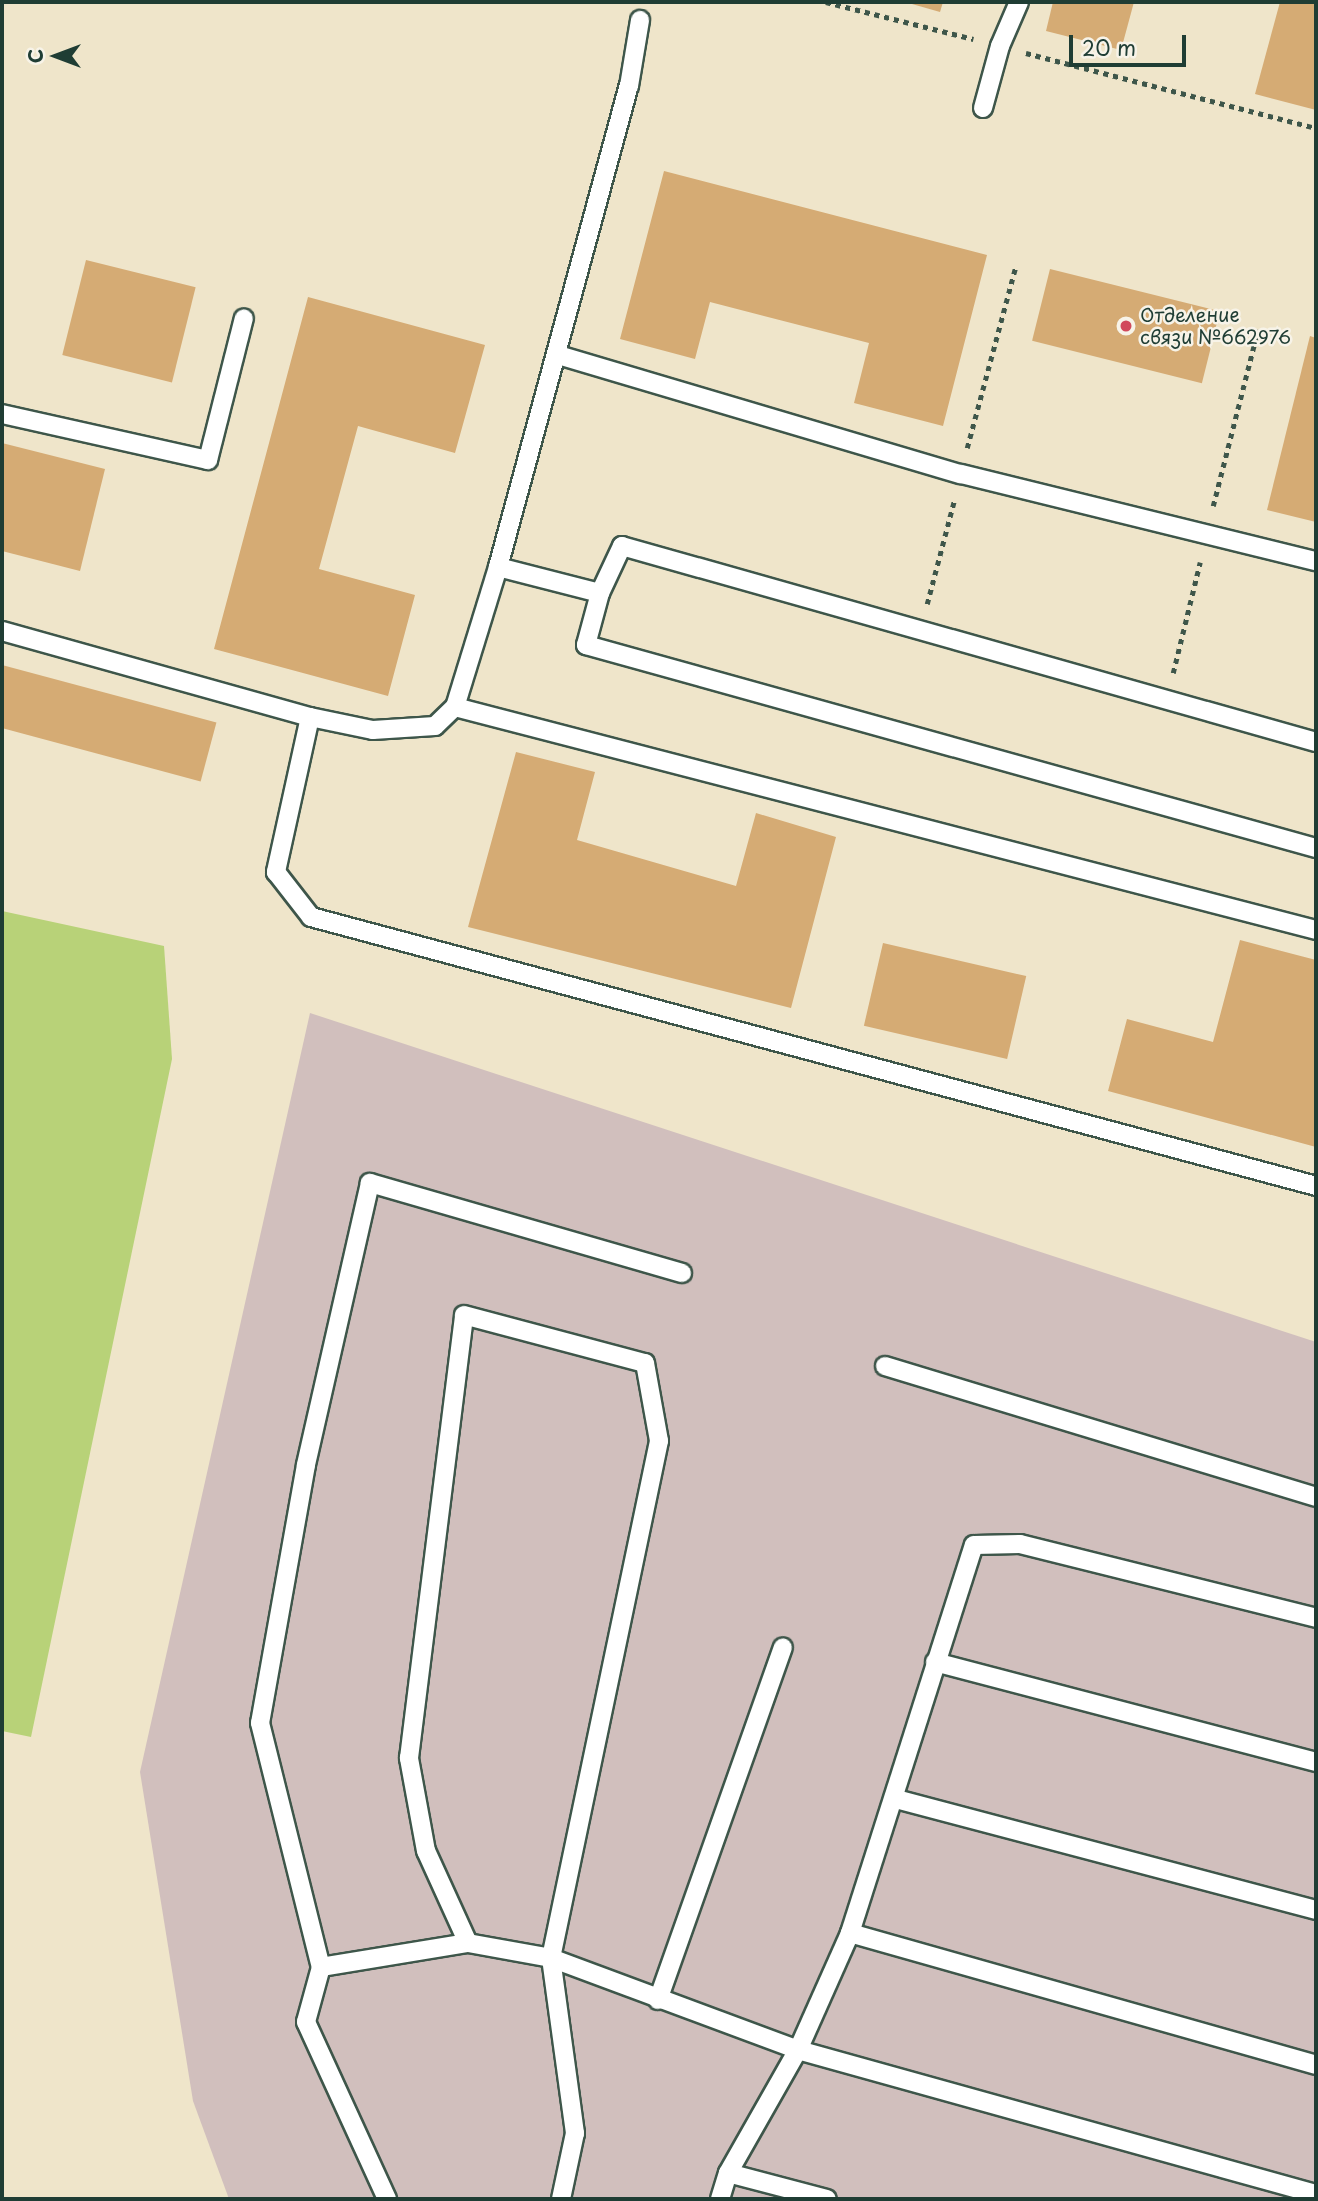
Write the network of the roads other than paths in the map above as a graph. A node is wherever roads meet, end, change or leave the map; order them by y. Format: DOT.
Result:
graph roads {
  1 [pos="1018,2"];
  2 [pos="640,20"];
  3 [pos="983,108"];
  4 [pos="244,318"];
  5 [pos="558,355"];
  6 [pos="2,414"];
  7 [pos="1316,561"];
  8 [pos="498,567"];
  9 [pos="600,593"];
  10 [pos="2,631"];
  11 [pos="455,707"];
  12 [pos="310,717"];
  13 [pos="1316,742"];
  14 [pos="1316,848"];
  15 [pos="1316,930"];
  16 [pos="1316,1186"];
  17 [pos="682,1273"];
  18 [pos="886,1366"];
  19 [pos="1316,1497"];
  20 [pos="1316,1618"];
  21 [pos="783,1647"];
  22 [pos="935,1662"];
  23 [pos="1316,1762"];
  24 [pos="897,1799"];
  25 [pos="1316,1910"];
  26 [pos="850,1933"];
  27 [pos="468,1943"];
  28 [pos="551,1958"];
  29 [pos="321,1967"];
  30 [pos="659,2000"];
  31 [pos="798,2050"];
  32 [pos="1316,2065"];
  33 [pos="729,2173"];
  34 [pos="1316,2194"];
  35 [pos="387,2199"];
  36 [pos="561,2199"];
  37 [pos="720,2199"];
  38 [pos="827,2199"];
  1 -- 3 [label="lane"];
  2 -- 5 [label="lane"];
  4 -- 6 [label="lane"];
  5 -- 7 [label="lane"];
  5 -- 8 [label="lane"];
  8 -- 9 [label="lane"];
  8 -- 11 [label="lane"];
  9 -- 13 [label="lane"];
  9 -- 14 [label="lane"];
  10 -- 12 [label="lane"];
  11 -- 12 [label="lane"];
  11 -- 15 [label="lane"];
  12 -- 16 [label="lane"];
  17 -- 29 [label="lane"];
  18 -- 19 [label="lane"];
  20 -- 22 [label="lane"];
  21 -- 30 [label="lane"];
  22 -- 23 [label="lane"];
  22 -- 24 [label="lane"];
  24 -- 25 [label="lane"];
  24 -- 26 [label="lane"];
  26 -- 31 [label="lane"];
  26 -- 32 [label="lane"];
  27 -- 28 [label="lane"];
  27 -- 28 [label="lane"];
  27 -- 29 [label="lane"];
  28 -- 30 [label="lane"];
  28 -- 36 [label="lane"];
  29 -- 35 [label="lane"];
  30 -- 31 [label="lane"];
  31 -- 33 [label="lane"];
  31 -- 34 [label="lane"];
  33 -- 37 [label="lane"];
  33 -- 38 [label="lane"];
}
